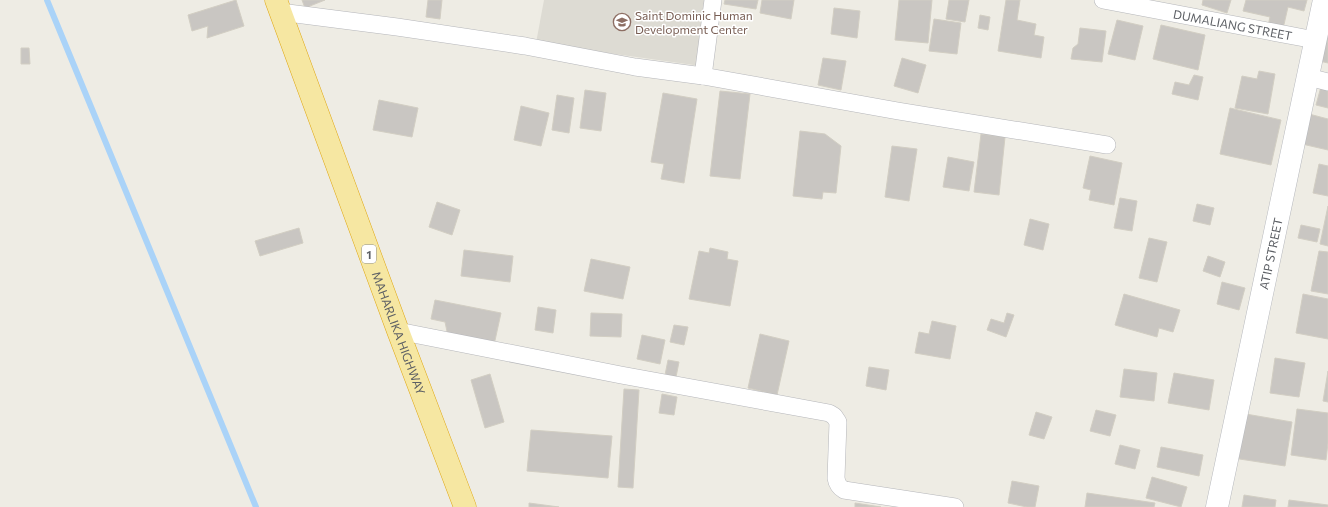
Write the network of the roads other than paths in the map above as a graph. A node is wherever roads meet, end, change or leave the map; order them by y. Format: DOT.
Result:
graph roads {
  1 [pos="713,0"];
  2 [pos="1103,0"];
  3 [pos="1324,0"];
  4 [pos="278,6"];
  5 [pos="1315,40"];
  6 [pos="703,76"];
  7 [pos="1318,79"];
  8 [pos="1107,145"];
  9 [pos="398,331"];
  10 [pos="466,507"];
  11 [pos="955,507"];
  12 [pos="1217,507"];
  1 -- 6 [label="street"];
  2 -- 5 [label="street, DUMALIANG STREET"];
  3 -- 5 [label="main road, ATIP STREET"];
  4 -- 6 [label="street"];
  4 -- 9 [label="highway, MAHARLIKA HIGHWAY / 1"];
  5 -- 7 [label="main road, ATIP STREET"];
  6 -- 8 [label="street"];
  7 -- 12 [label="main road, ATIP STREET"];
  9 -- 10 [label="highway, MAHARLIKA HIGHWAY / 1"];
  9 -- 11 [label="street"];
}
